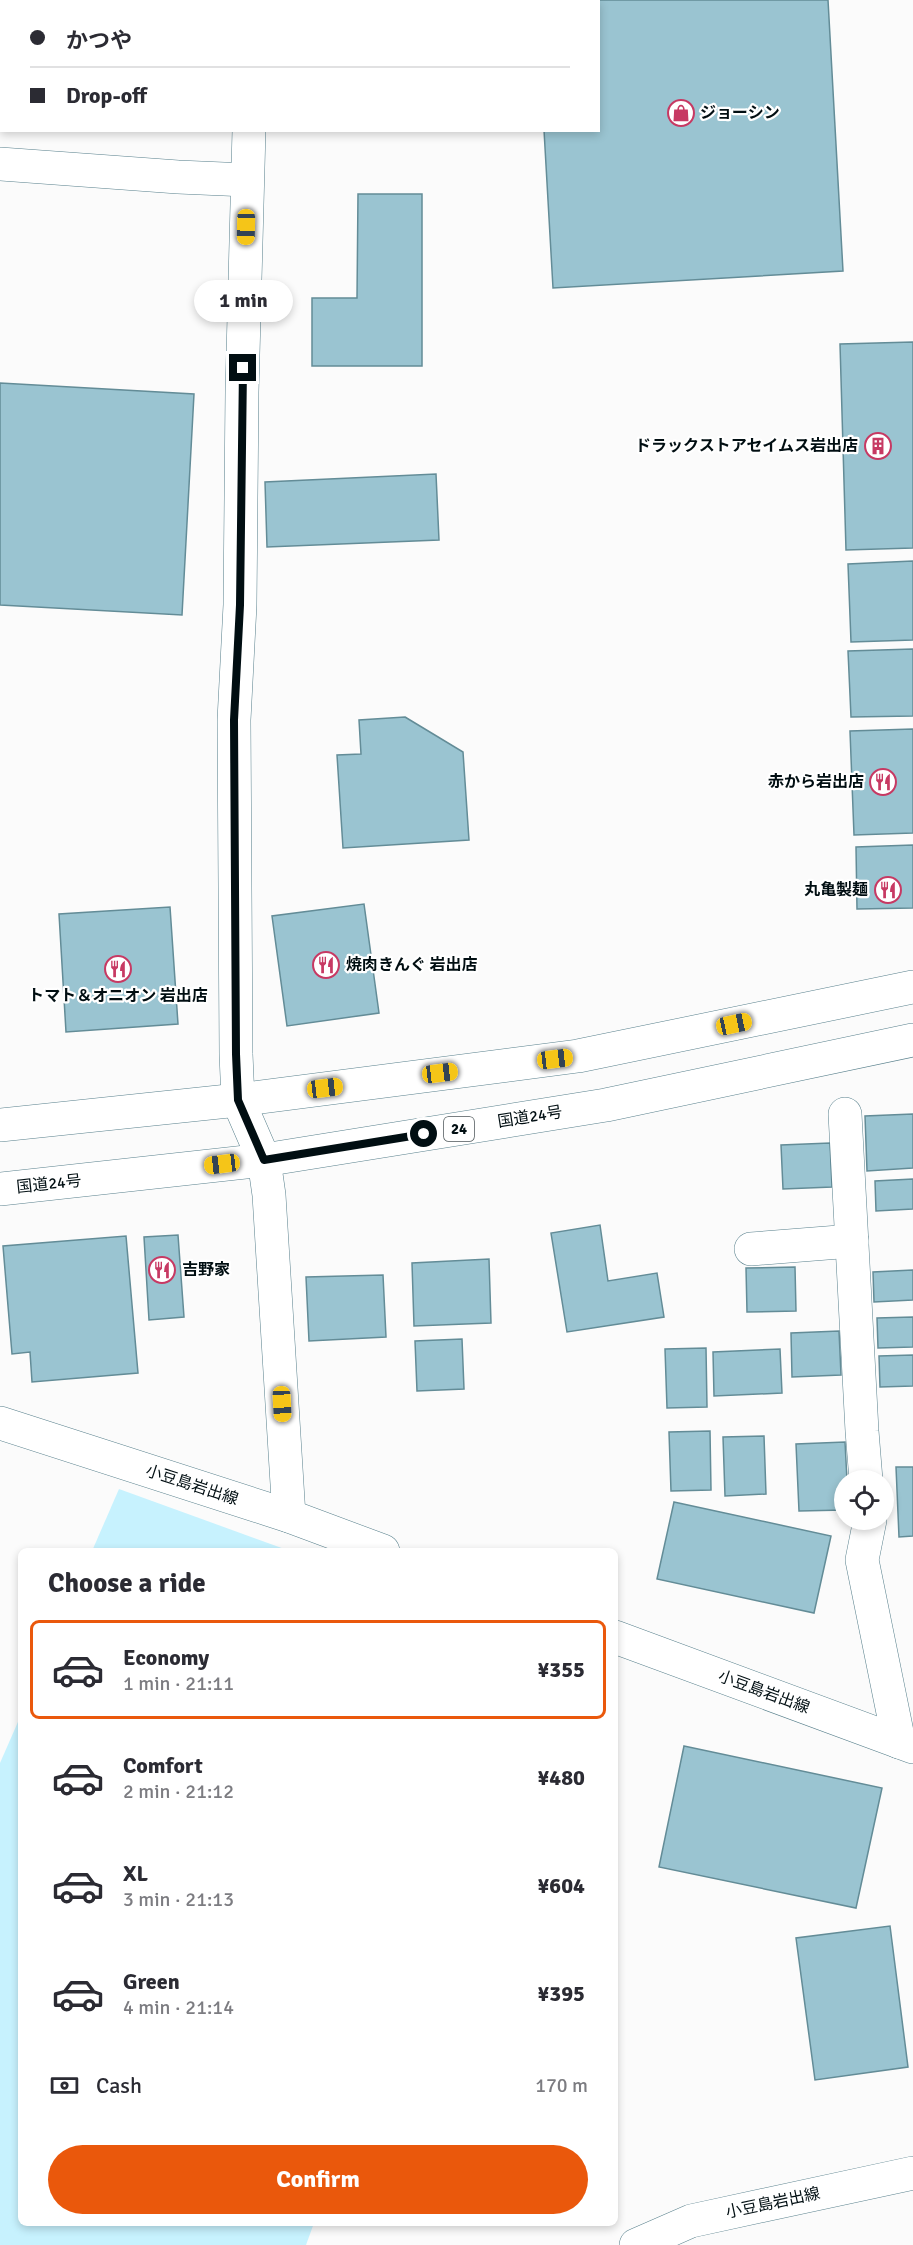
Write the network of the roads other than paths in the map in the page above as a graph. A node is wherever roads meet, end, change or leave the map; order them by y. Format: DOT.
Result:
graph roads {
  1 [pos="249,132"];
  2 [pos="0,164"];
  3 [pos="247,180"];
  4 [pos="913,987"];
  5 [pos="913,1040"];
  6 [pos="238,1100"];
  7 [pos="845,1114"];
  8 [pos="0,1125"];
  9 [pos="264,1160"];
  10 [pos="0,1189"];
  11 [pos="852,1241"];
  12 [pos="751,1249"];
  13 [pos="0,1423"];
  14 [pos="865,1470"];
  15 [pos="289,1516"];
  16 [pos="868,1530"];
  17 [pos="375,1548"];
  18 [pos="618,1638"];
  19 [pos="906,1744"];
  20 [pos="913,2173"];
  21 [pos="636,2245"];
  1 -- 3 [label="main road"];
  2 -- 3 [label="main road"];
  3 -- 6 [label="main road"];
  4 -- 6 [label="main road"];
  5 -- 9 [label="main road, 国道24号 / 24"];
  6 -- 8 [label="main road"];
  6 -- 9 [label="main road"];
  7 -- 11 [label="main road"];
  9 -- 10 [label="main road, 国道24号 / 24"];
  9 -- 15 [label="main road"];
  11 -- 12 [label="main road"];
  11 -- 14 [label="main road"];
  13 -- 15 [label="main road, 小豆島岩出線"];
  15 -- 17 [label="main road, 小豆島岩出線"];
  16 -- 19 [label="main road"];
  18 -- 19 [label="main road, 小豆島岩出線"];
  20 -- 21 [label="main road, 小豆島岩出線"];
}
